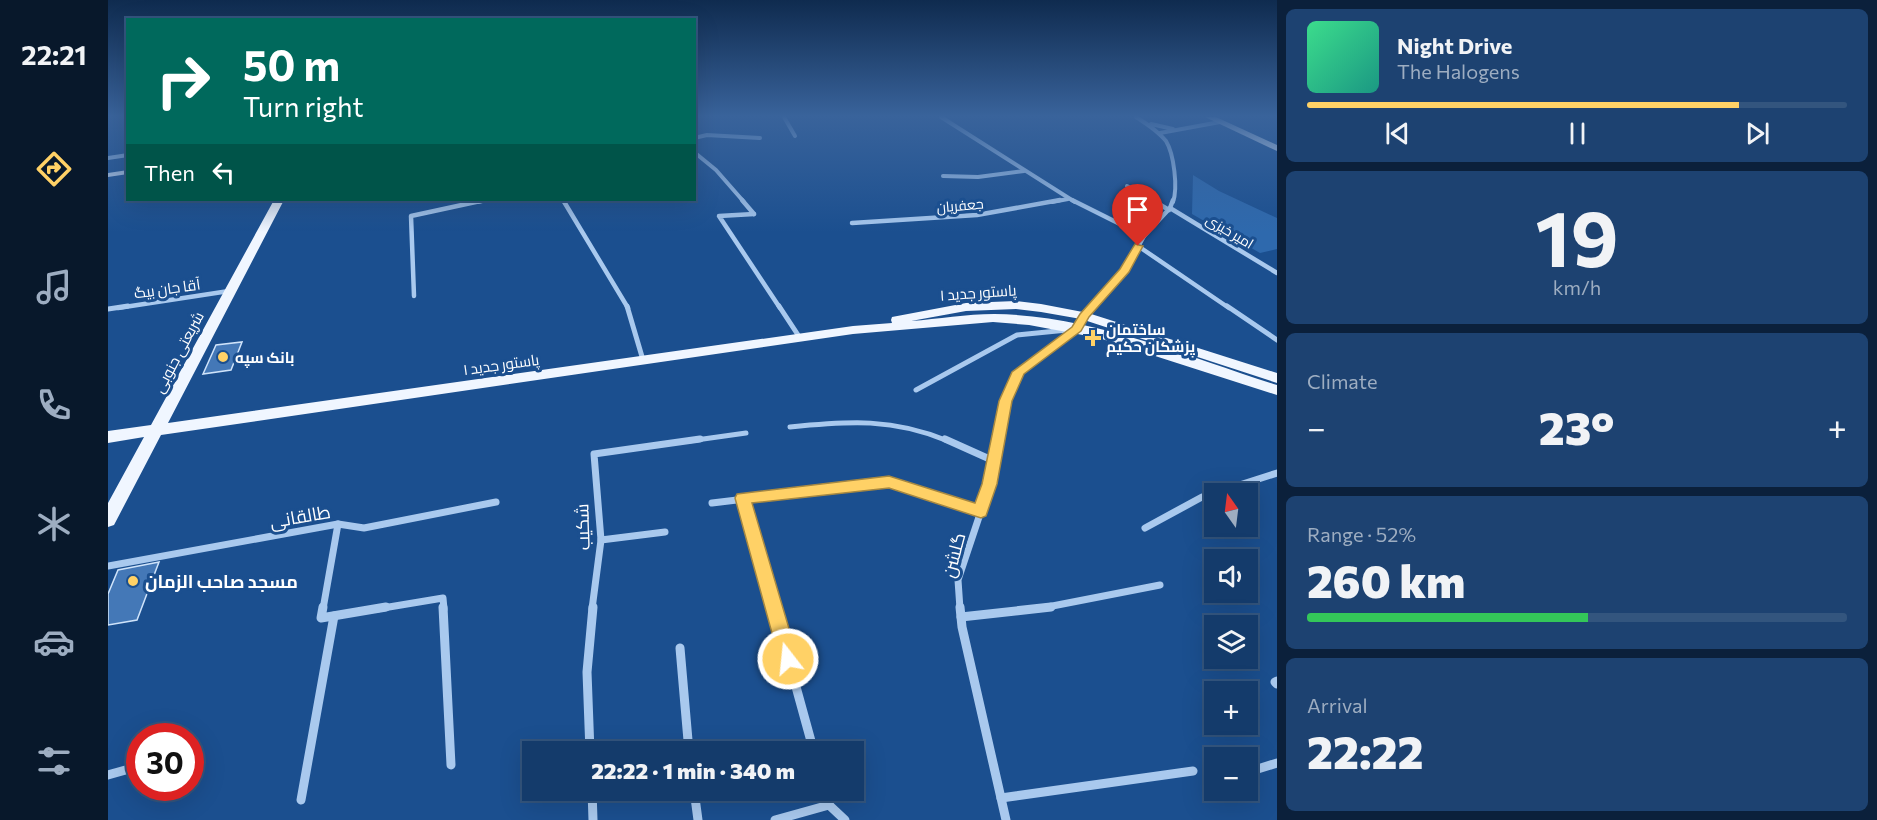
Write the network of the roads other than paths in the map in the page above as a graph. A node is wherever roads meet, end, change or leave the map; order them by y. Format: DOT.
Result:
graph roads {
  1 [pos="126,155"];
  2 [pos="698,155"];
  3 [pos="1000,155"];
  4 [pos="1170,155"];
  5 [pos="108,158"];
  6 [pos="1024,171"];
  7 [pos="126,172"];
  8 [pos="108,175"];
  9 [pos="943,176"];
  10 [pos="1127,186"];
  11 [pos="1069,199"];
  12 [pos="278,201"];
  13 [pos="482,201"];
  14 [pos="564,201"];
  15 [pos="1169,209"];
  16 [pos="852,223"];
  17 [pos="1144,236"];
  18 [pos="1138,246"];
  19 [pos="1277,273"];
  20 [pos="229,291"];
  21 [pos="414,296"];
  22 [pos="108,309"];
  23 [pos="1084,316"];
  24 [pos="1077,329"];
  25 [pos="853,330"];
  26 [pos="800,338"];
  27 [pos="1277,340"];
  28 [pos="643,360"];
  29 [pos="1277,378"];
  30 [pos="916,390"];
  31 [pos="1277,390"];
  32 [pos="790,427"];
  33 [pos="154,431"];
  34 [pos="746,433"];
  35 [pos="108,437"];
  36 [pos="994,460"];
  37 [pos="1277,473"];
  38 [pos="743,498"];
  39 [pos="496,502"];
  40 [pos="712,503"];
  41 [pos="981,511"];
  42 [pos="108,520"];
  43 [pos="338,524"];
  44 [pos="1145,528"];
  45 [pos="665,532"];
  46 [pos="601,540"];
  47 [pos="108,566"];
  48 [pos="1160,585"];
  49 [pos="334,616"];
  50 [pos="961,617"];
  51 [pos="680,648"];
  52 [pos="590,741"];
  53 [pos="688,741"];
  54 [pos="811,741"];
  55 [pos="1277,763"];
  56 [pos="451,765"];
  57 [pos="1258,769"];
  58 [pos="126,770"];
  59 [pos="1193,771"];
  60 [pos="108,775"];
  61 [pos="1001,798"];
  62 [pos="301,800"];
  63 [pos="592,801"];
  64 [pos="695,801"];
  65 [pos="828,801"];
  66 [pos="829,806"];
  67 [pos="593,820"];
  68 [pos="698,820"];
  69 [pos="775,820"];
  70 [pos="845,820"];
  71 [pos="1006,820"];
  1 -- 5 [label="street"];
  2 -- 26 [label="street"];
  3 -- 6 [label="street"];
  4 -- 15 [label="street"];
  6 -- 9 [label="street"];
  6 -- 11 [label="street"];
  7 -- 8 [label="main road"];
  10 -- 15 [label="street, امیر خیزی"];
  11 -- 16 [label="street, جعفریان"];
  11 -- 17 [label="street"];
  12 -- 20 [label="main road, شریعتی جنوبی"];
  13 -- 21 [label="street"];
  14 -- 28 [label="street"];
  15 -- 17 [label="street"];
  15 -- 19 [label="street, امیر خیزی"];
  17 -- 18 [label="street"];
  18 -- 23 [label="street"];
  18 -- 27 [label="street"];
  20 -- 22 [label="street, آقا جان بیگ"];
  20 -- 33 [label="main road, شریعتی جنوبی"];
  23 -- 24 [label="street"];
  23 -- 25 [label="main road, پاستور جدید ۱"];
  23 -- 29 [label="main road, پاستور جدید ۱"];
  24 -- 25 [label="main road, پاستور جدید ۱"];
  24 -- 30 [label="street"];
  24 -- 31 [label="main road, پاستور جدید ۱"];
  24 -- 36 [label="street, گلشن"];
  25 -- 26 [label="main road, پاستور جدید ۱"];
  26 -- 28 [label="main road, پاستور جدید ۱"];
  28 -- 33 [label="main road, پاستور جدید ۱"];
  32 -- 36 [label="street"];
  33 -- 35 [label="main road, پاستور جدید ۱"];
  33 -- 42 [label="main road, شریعتی جنوبی"];
  34 -- 46 [label="street, شکیب"];
  36 -- 41 [label="street, گلشن"];
  37 -- 44 [label="street"];
  38 -- 40 [label="street"];
  38 -- 41 [label="street"];
  38 -- 54 [label="street"];
  39 -- 43 [label="street, طالقانی"];
  41 -- 50 [label="street, گلشن"];
  43 -- 47 [label="street, طالقانی"];
  43 -- 49 [label="street"];
  45 -- 46 [label="street"];
  46 -- 52 [label="street, شکیب"];
  48 -- 50 [label="street"];
  49 -- 56 [label="street"];
  49 -- 62 [label="street"];
  50 -- 61 [label="street, گلشن"];
  51 -- 53 [label="street"];
  55 -- 57 [label="street"];
  58 -- 60 [label="street"];
  59 -- 61 [label="street"];
  61 -- 71 [label="street, گلشن"];
  63 -- 67 [label="street"];
  64 -- 68 [label="street"];
  65 -- 66 [label="street"];
  66 -- 69 [label="street"];
  66 -- 70 [label="street"];
}
